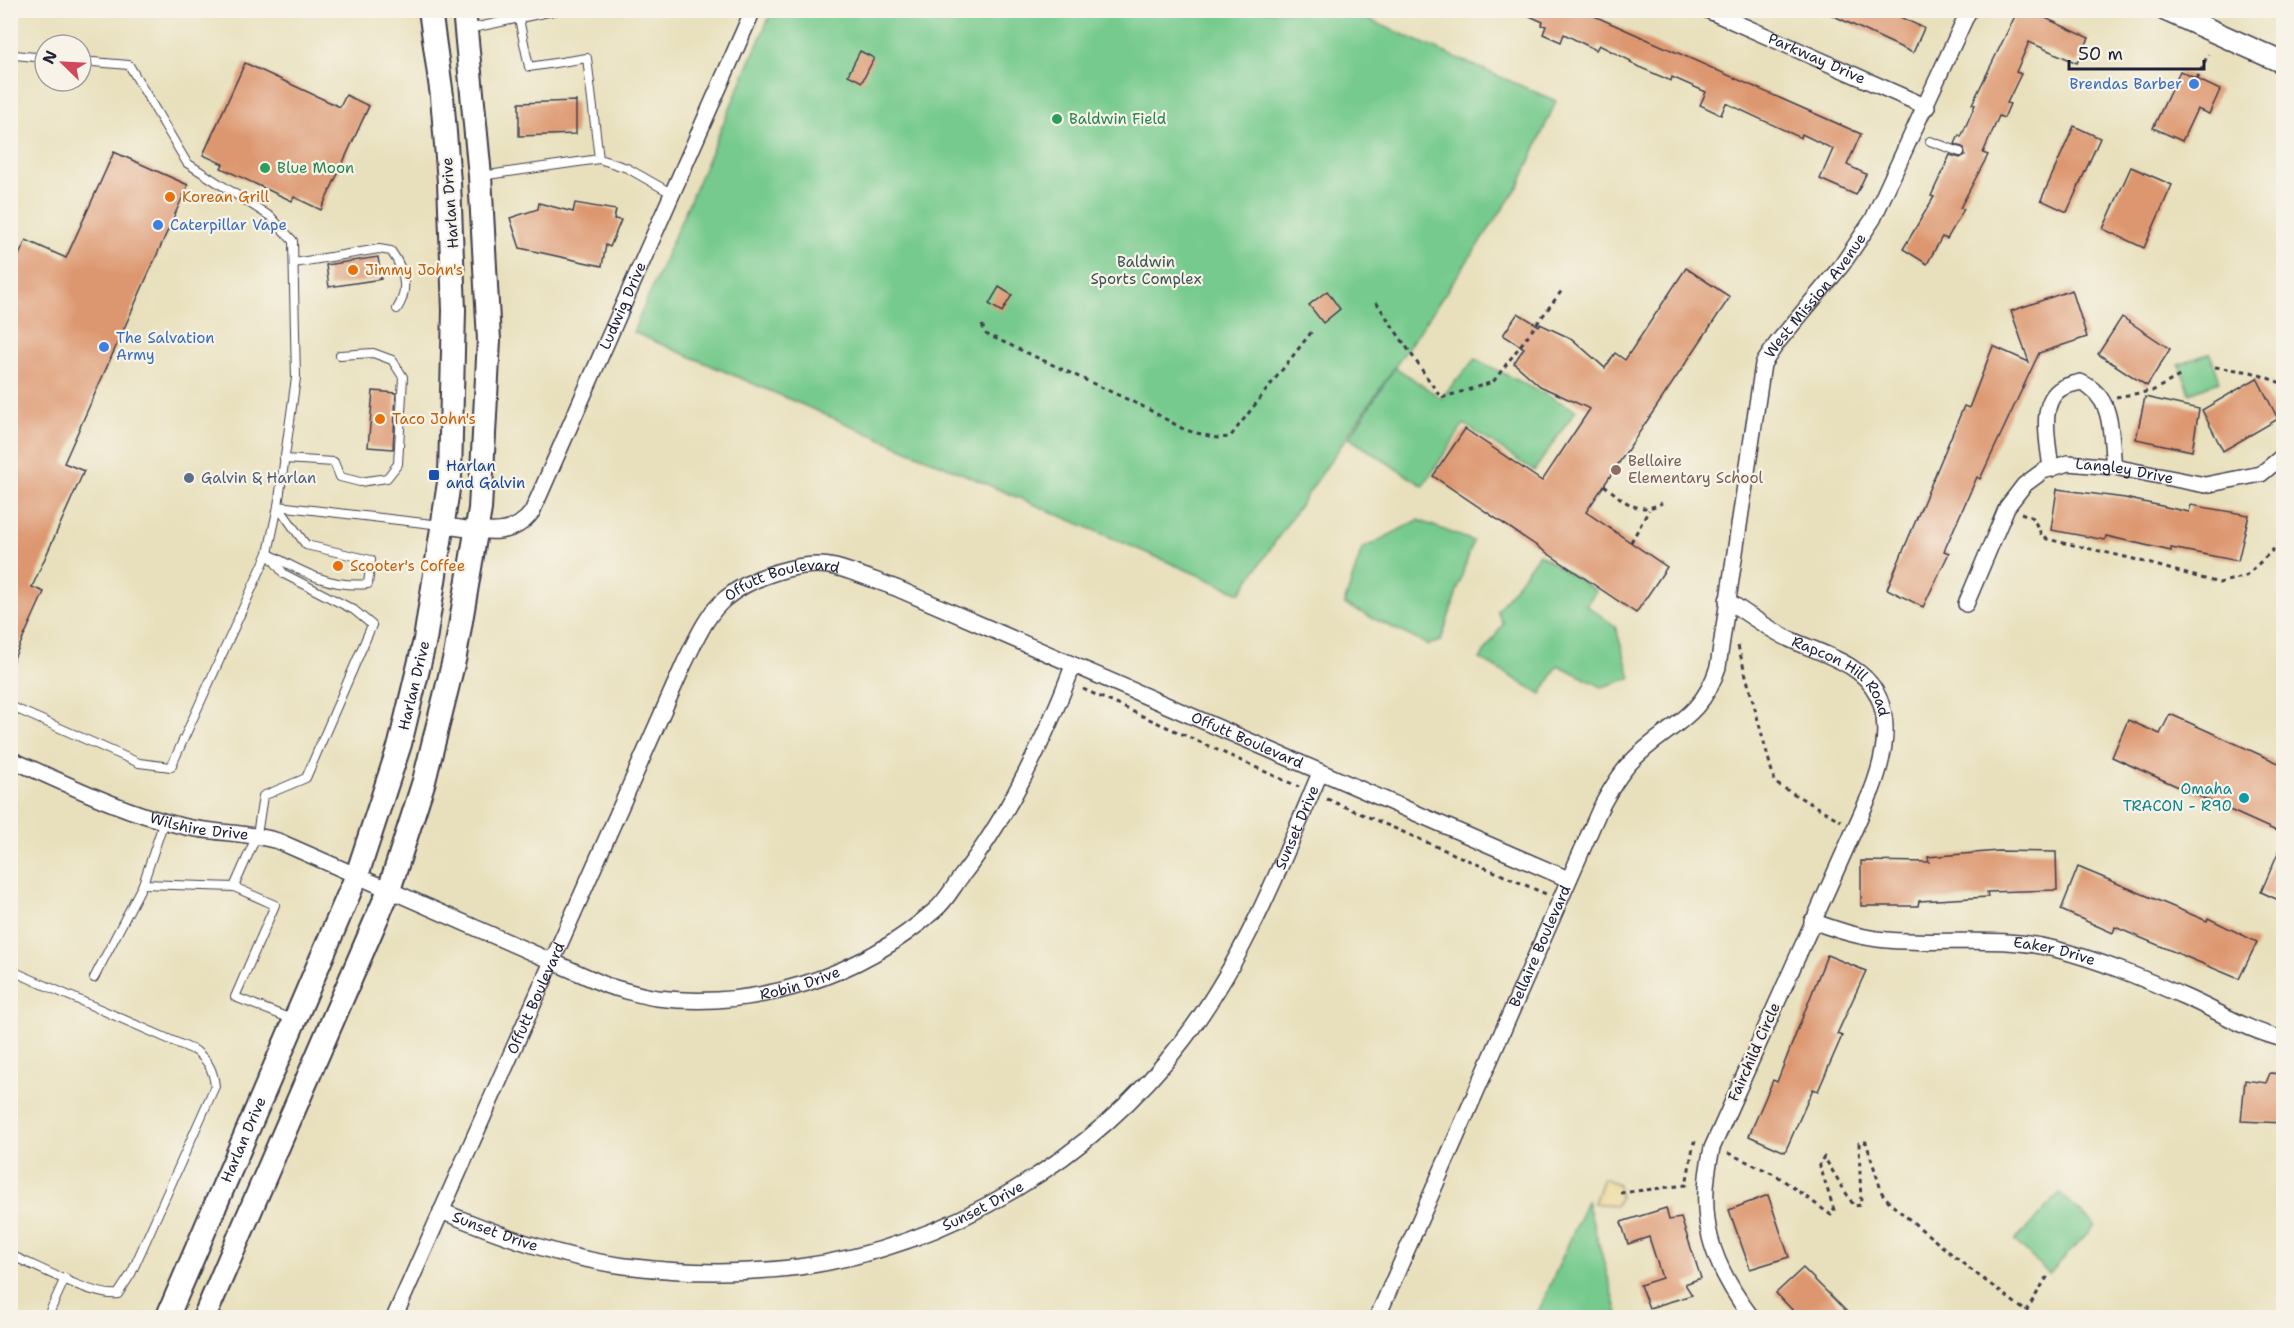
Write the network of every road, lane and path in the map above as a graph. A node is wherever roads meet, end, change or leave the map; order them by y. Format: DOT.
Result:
graph roads {
  1 [pos="430,10"];
  2 [pos="558,10"];
  3 [pos="753,10"];
  4 [pos="1707,10"];
  5 [pos="1969,10"];
  6 [pos="2165,10"];
  7 [pos="519,19"];
  8 [pos="466,20"];
  9 [pos="2208,54"];
  10 [pos="15,55"];
  11 [pos="33,57"];
  12 [pos="93,62"];
  13 [pos="2283,63"];
  14 [pos="2197,79"];
  15 [pos="1927,107"];
  16 [pos="1930,141"];
  17 [pos="1960,152"];
  18 [pos="599,159"];
  19 [pos="480,176"];
  20 [pos="671,193"];
  21 [pos="294,263"];
  22 [pos="1563,289"];
  23 [pos="1376,302"];
  24 [pos="397,309"];
  25 [pos="982,325"];
  26 [pos="1313,330"];
  27 [pos="340,355"];
  28 [pos="2215,367"];
  29 [pos="2183,374"];
  30 [pos="2283,384"];
  31 [pos="2102,397"];
  32 [pos="2283,455"];
  33 [pos="284,459"];
  34 [pos="2114,466"];
  35 [pos="2051,469"];
  36 [pos="1604,485"];
  37 [pos="1662,503"];
  38 [pos="278,506"];
  39 [pos="2007,507"];
  40 [pos="1650,509"];
  41 [pos="444,526"];
  42 [pos="478,530"];
  43 [pos="2283,539"];
  44 [pos="1631,542"];
  45 [pos="268,553"];
  46 [pos="1726,600"];
  47 [pos="1966,604"];
  48 [pos="1736,638"];
  49 [pos="1073,666"];
  50 [pos="10,706"];
  51 [pos="10,759"];
  52 [pos="1320,773"];
  53 [pos="1872,790"];
  54 [pos="1828,815"];
  55 [pos="164,821"];
  56 [pos="257,835"];
  57 [pos="357,875"];
  58 [pos="1568,879"];
  59 [pos="143,884"];
  60 [pos="234,887"];
  61 [pos="389,890"];
  62 [pos="1812,921"];
  63 [pos="551,962"];
  64 [pos="10,970"];
  65 [pos="94,978"];
  66 [pos="295,1021"];
  67 [pos="2283,1039"];
  68 [pos="1712,1148"];
  69 [pos="1686,1185"];
  70 [pos="1620,1192"];
  71 [pos="441,1211"];
  72 [pos="10,1255"];
  73 [pos="2049,1274"];
  74 [pos="65,1278"];
  75 [pos="2025,1311"];
  76 [pos="47,1317"];
  77 [pos="167,1317"];
  78 [pos="204,1317"];
  79 [pos="394,1317"];
  80 [pos="1377,1317"];
  81 [pos="1752,1317"];
  82 [pos="2035,1317"];
  1 -- 41 [label="main road, Harlan Drive"];
  2 -- 7 [label="lane"];
  3 -- 20 [label="street, Ludwig Drive"];
  4 -- 15 [label="street, Parkway Drive"];
  5 -- 15 [label="street, West Mission Avenue"];
  6 -- 13 [label="street"];
  7 -- 8 [label="lane"];
  7 -- 18 [label="lane"];
  8 -- 19 [label="main road, Harlan Drive"];
  9 -- 14 [label="path"];
  10 -- 11 [label="lane"];
  12 -- 21 [label="lane"];
  15 -- 46 [label="street, West Mission Avenue"];
  16 -- 17 [label="lane"];
  18 -- 19 [label="lane"];
  18 -- 20 [label="lane"];
  19 -- 42 [label="main road, Harlan Drive"];
  20 -- 42 [label="street, Ludwig Drive"];
  21 -- 24 [label="lane"];
  21 -- 33 [label="lane"];
  22 -- 23 [label="path"];
  25 -- 26 [label="path"];
  27 -- 33 [label="lane"];
  28 -- 30 [label="path"];
  29 -- 31 [label="path"];
  31 -- 34 [label="street"];
  31 -- 35 [label="street"];
  32 -- 34 [label="street, Langley Drive"];
  33 -- 38 [label="lane"];
  34 -- 35 [label="street, Langley Drive"];
  35 -- 39 [label="street, Langley Drive"];
  36 -- 40 [label="path"];
  37 -- 40 [label="path"];
  38 -- 41 [label="lane"];
  38 -- 45 [label="lane"];
  38 -- 45 [label="lane"];
  39 -- 43 [label="path"];
  39 -- 47 [label="street, Langley Drive"];
  40 -- 44 [label="path"];
  41 -- 42 [label="street, Ludwig Drive"];
  41 -- 57 [label="main road, Harlan Drive"];
  42 -- 61 [label="main road, Harlan Drive"];
  45 -- 50 [label="lane"];
  45 -- 56 [label="lane"];
  46 -- 53 [label="street, Rapcon Hill Road"];
  46 -- 58 [label="street, Bellaire Boulevard"];
  48 -- 54 [label="path"];
  49 -- 52 [label="street, Offutt Boulevard"];
  49 -- 63 [label="street, Robin Drive"];
  49 -- 63 [label="street, Offutt Boulevard"];
  51 -- 55 [label="street, Wilshire Drive"];
  52 -- 58 [label="street, Offutt Boulevard"];
  52 -- 71 [label="street, Sunset Drive"];
  53 -- 62 [label="street, Fairchild Circle"];
  55 -- 56 [label="street, Wilshire Drive"];
  55 -- 59 [label="lane"];
  56 -- 57 [label="street, Wilshire Drive"];
  56 -- 60 [label="lane"];
  57 -- 61 [label="street, Wilshire Drive"];
  57 -- 66 [label="main road, Harlan Drive"];
  58 -- 80 [label="street, Bellaire Boulevard"];
  59 -- 60 [label="lane"];
  59 -- 65 [label="lane"];
  60 -- 66 [label="lane"];
  61 -- 63 [label="street, Robin Drive"];
  61 -- 78 [label="main road, Harlan Drive"];
  62 -- 67 [label="street, Eaker Drive"];
  62 -- 68 [label="street, Fairchild Circle"];
  63 -- 71 [label="street, Offutt Boulevard"];
  64 -- 74 [label="lane"];
  66 -- 77 [label="main road, Harlan Drive"];
  68 -- 75 [label="path"];
  68 -- 81 [label="street, Fairchild Circle"];
  69 -- 70 [label="path"];
  71 -- 79 [label="street, Offutt Boulevard"];
  72 -- 74 [label="lane"];
  73 -- 75 [label="path"];
  74 -- 76 [label="lane"];
  75 -- 82 [label="path"];
}
